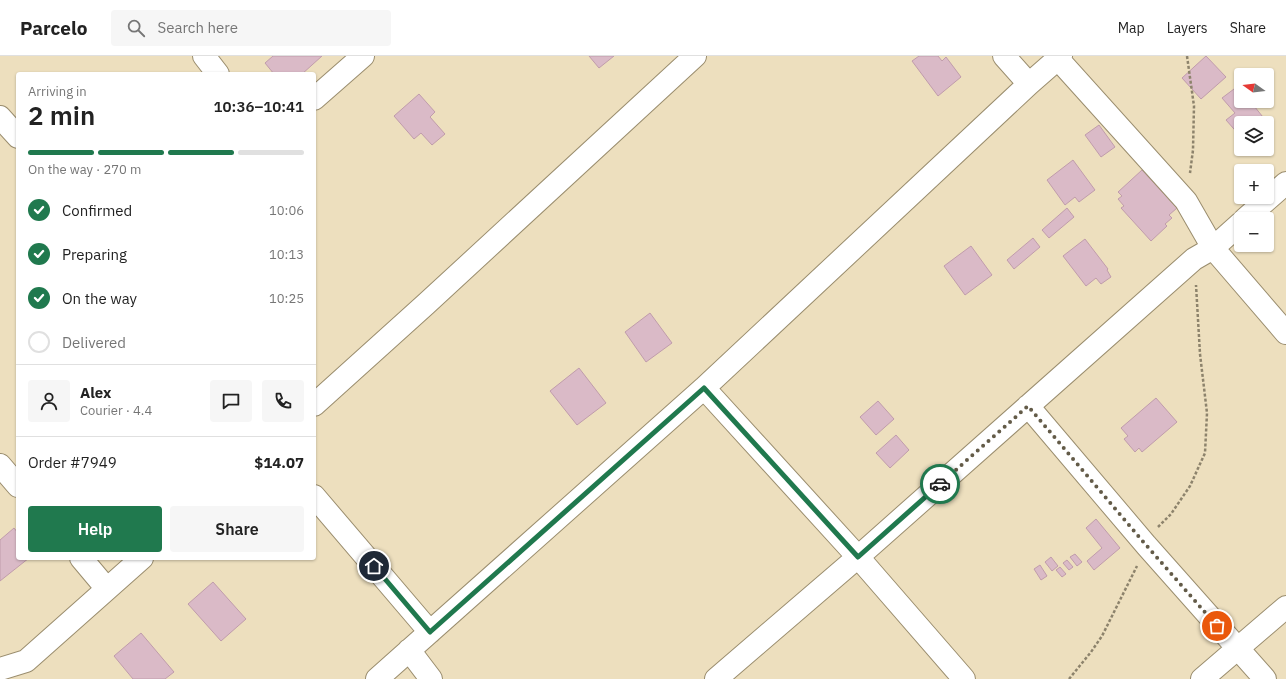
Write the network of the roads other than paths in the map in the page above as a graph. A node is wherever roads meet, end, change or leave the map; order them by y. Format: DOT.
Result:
graph roads {
  1 [pos="204,56"];
  2 [pos="363,56"];
  3 [pos="695,56"];
  4 [pos="1004,56"];
  5 [pos="1059,57"];
  6 [pos="216,72"];
  7 [pos="1029,84"];
  8 [pos="316,97"];
  9 [pos="0,116"];
  10 [pos="16,136"];
  11 [pos="1286,183"];
  12 [pos="1253,212"];
  13 [pos="1234,229"];
  14 [pos="1213,248"];
  15 [pos="1286,333"];
  16 [pos="704,388"];
  17 [pos="316,403"];
  18 [pos="1028,406"];
  19 [pos="0,465"];
  20 [pos="16,484"];
  21 [pos="316,498"];
  22 [pos="858,557"];
  23 [pos="83,560"];
  24 [pos="140,560"];
  25 [pos="107,589"];
  26 [pos="1286,607"];
  27 [pos="430,632"];
  28 [pos="1237,649"];
  29 [pos="409,650"];
  30 [pos="0,669"];
  31 [pos="377,679"];
  32 [pos="431,679"];
  33 [pos="716,679"];
  34 [pos="964,679"];
  35 [pos="1202,679"];
  36 [pos="1265,679"];
  1 -- 6 [label="street"];
  2 -- 8 [label="street"];
  3 -- 17 [label="street"];
  4 -- 7 [label="street"];
  5 -- 7 [label="street"];
  5 -- 14 [label="street"];
  7 -- 16 [label="street"];
  9 -- 10 [label="street"];
  11 -- 12 [label="street"];
  13 -- 14 [label="street"];
  14 -- 15 [label="street"];
  14 -- 18 [label="street"];
  16 -- 22 [label="street"];
  16 -- 27 [label="street"];
  18 -- 22 [label="street"];
  18 -- 28 [label="street"];
  19 -- 20 [label="street"];
  21 -- 27 [label="street"];
  22 -- 33 [label="street"];
  22 -- 34 [label="street"];
  23 -- 25 [label="street"];
  24 -- 25 [label="street"];
  25 -- 30 [label="street"];
  26 -- 28 [label="street"];
  27 -- 29 [label="street"];
  28 -- 35 [label="street"];
  28 -- 36 [label="street"];
  29 -- 31 [label="street"];
  29 -- 32 [label="street"];
}
